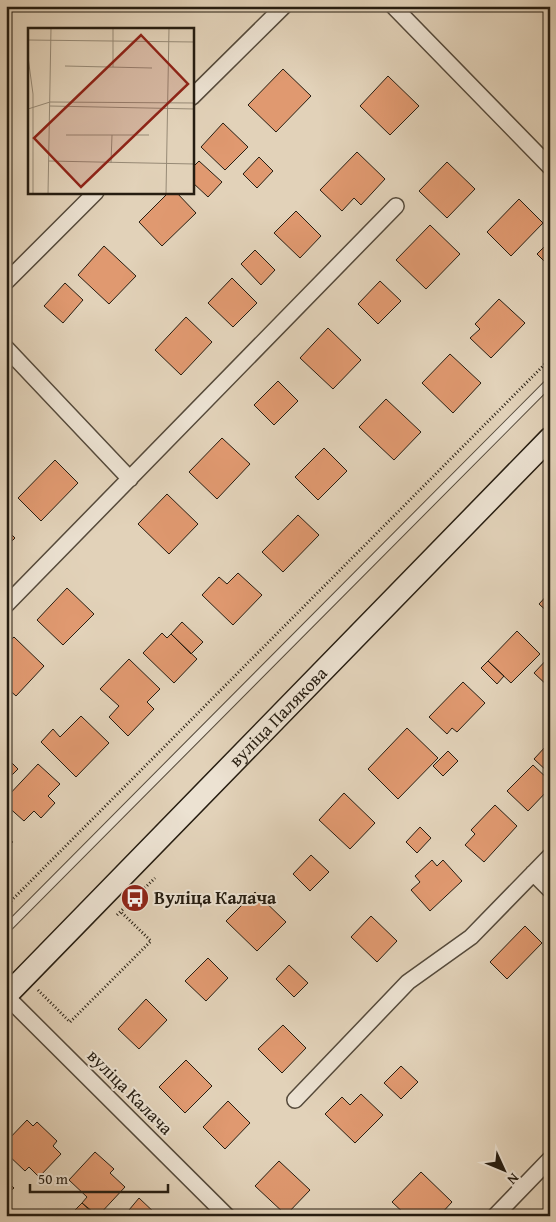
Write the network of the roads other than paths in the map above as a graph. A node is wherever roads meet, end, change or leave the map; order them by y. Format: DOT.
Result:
graph roads {
  1 [pos="284,6"];
  2 [pos="393,6"];
  3 [pos="194,95"];
  4 [pos="550,167"];
  5 [pos="94,194"];
  6 [pos="396,206"];
  7 [pos="6,282"];
  8 [pos="6,348"];
  9 [pos="550,382"];
  10 [pos="550,438"];
  11 [pos="130,479"];
  12 [pos="6,605"];
  13 [pos="550,856"];
  14 [pos="533,874"];
  15 [pos="550,890"];
  16 [pos="6,929"];
  17 [pos="6,996"];
  18 [pos="295,1100"];
  19 [pos="550,1159"];
  20 [pos="227,1216"];
  21 [pos="495,1216"];
  1 -- 3 [label="street"];
  2 -- 4 [label="street"];
  5 -- 7 [label="street"];
  6 -- 11 [label="street"];
  8 -- 11 [label="street"];
  9 -- 16 [label="lane"];
  10 -- 17 [label="street, вуліца Палякова"];
  11 -- 12 [label="street"];
  13 -- 14 [label="street"];
  14 -- 15 [label="street"];
  14 -- 18 [label="street"];
  17 -- 20 [label="street, вуліца Калача"];
  19 -- 21 [label="street"];
}
